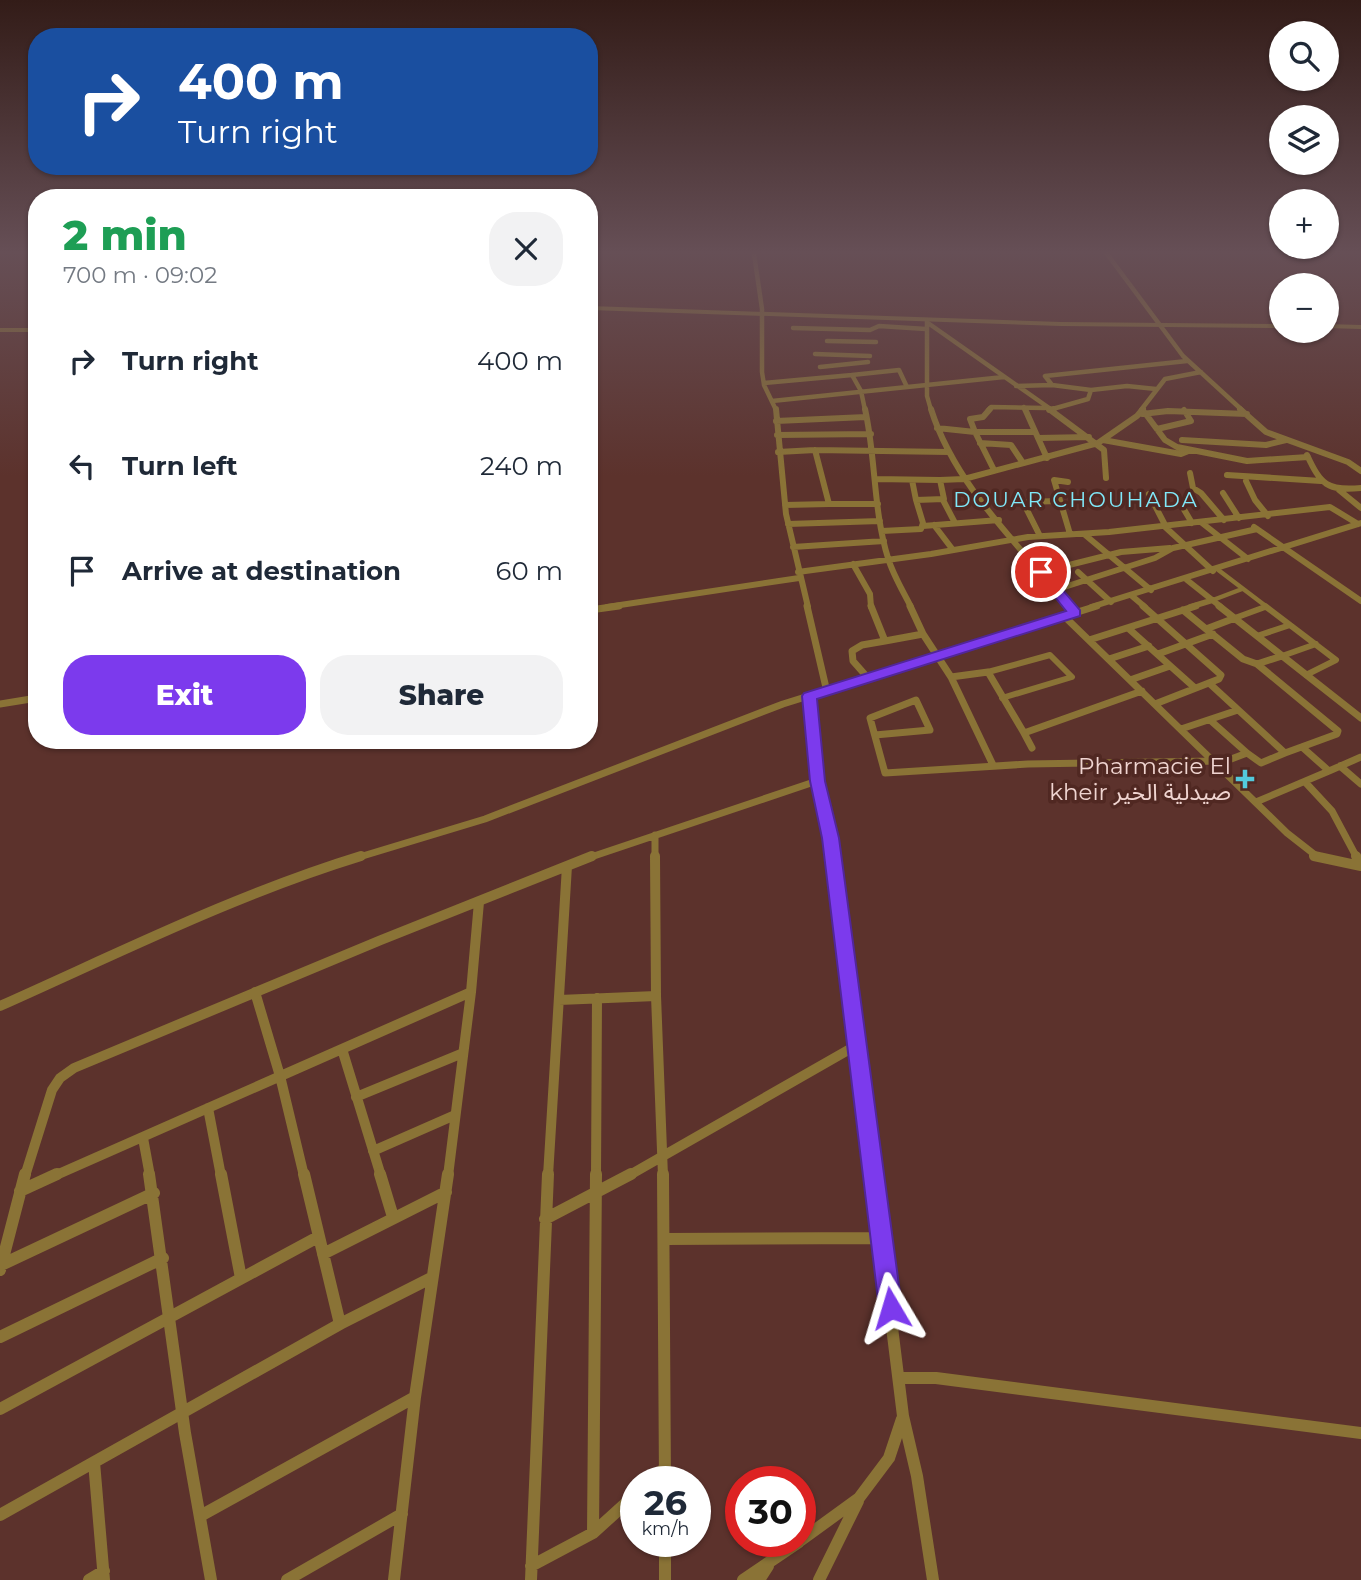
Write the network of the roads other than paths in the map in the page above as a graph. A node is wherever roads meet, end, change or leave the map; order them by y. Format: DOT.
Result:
graph roads {
  1 [pos="762,328"];
  2 [pos="793,328"];
  3 [pos="927,328"];
  4 [pos="932,328"];
  5 [pos="1163,328"];
  6 [pos="874,329"];
  7 [pos="0,330"];
  8 [pos="28,330"];
  9 [pos="827,341"];
  10 [pos="876,342"];
  11 [pos="815,354"];
  12 [pos="869,359"];
  13 [pos="1187,361"];
  14 [pos="820,367"];
  15 [pos="1201,372"];
  16 [pos="873,373"];
  17 [pos="852,375"];
  18 [pos="1004,377"];
  19 [pos="764,383"];
  20 [pos="927,385"];
  21 [pos="1052,385"];
  22 [pos="1016,386"];
  23 [pos="907,387"];
  24 [pos="1156,389"];
  25 [pos="1091,390"];
  26 [pos="861,391"];
  27 [pos="772,401"];
  28 [pos="1024,407"];
  29 [pos="1047,409"];
  30 [pos="1184,410"];
  31 [pos="1145,413"];
  32 [pos="1247,414"];
  33 [pos="1137,416"];
  34 [pos="866,417"];
  35 [pos="776,421"];
  36 [pos="937,428"];
  37 [pos="1157,429"];
  38 [pos="975,432"];
  39 [pos="871,434"];
  40 [pos="777,435"];
  41 [pos="1036,435"];
  42 [pos="1089,437"];
  43 [pos="1182,440"];
  44 [pos="1286,440"];
  45 [pos="1101,441"];
  46 [pos="980,443"];
  47 [pos="1303,445"];
  48 [pos="815,450"];
  49 [pos="1191,450"];
  50 [pos="871,451"];
  51 [pos="778,452"];
  52 [pos="949,452"];
  53 [pos="1308,457"];
  54 [pos="1046,458"];
  55 [pos="1023,463"];
  56 [pos="994,470"];
  57 [pos="1361,471"];
  58 [pos="1190,473"];
  59 [pos="1227,475"];
  60 [pos="1106,478"];
  61 [pos="875,479"];
  62 [pos="964,479"];
  63 [pos="912,480"];
  64 [pos="940,480"];
  65 [pos="1246,481"];
  66 [pos="1321,481"];
  67 [pos="1068,482"];
  68 [pos="1361,488"];
  69 [pos="1339,490"];
  70 [pos="1223,493"];
  71 [pos="1149,494"];
  72 [pos="1176,496"];
  73 [pos="916,500"];
  74 [pos="943,500"];
  75 [pos="1059,501"];
  76 [pos="829,504"];
  77 [pos="878,504"];
  78 [pos="785,505"];
  79 [pos="1361,508"];
  80 [pos="1268,516"];
  81 [pos="1241,518"];
  82 [pos="999,520"];
  83 [pos="1224,520"];
  84 [pos="880,521"];
  85 [pos="955,523"];
  86 [pos="1192,523"];
  87 [pos="1202,523"];
  88 [pos="1359,523"];
  89 [pos="788,524"];
  90 [pos="934,525"];
  91 [pos="1164,525"];
  92 [pos="923,526"];
  93 [pos="1257,529"];
  94 [pos="882,531"];
  95 [pos="1070,534"];
  96 [pos="1084,534"];
  97 [pos="1040,536"];
  98 [pos="1220,538"];
  99 [pos="1014,540"];
  100 [pos="884,541"];
  101 [pos="1183,546"];
  102 [pos="793,547"];
  103 [pos="1173,548"];
  104 [pos="1285,548"];
  105 [pos="953,550"];
  106 [pos="1108,552"];
  107 [pos="888,559"];
  108 [pos="1248,559"];
  109 [pos="853,564"];
  110 [pos="1127,566"];
  111 [pos="1215,570"];
  112 [pos="1041,572"];
  113 [pos="1078,572"];
  114 [pos="798,575"];
  115 [pos="1085,579"];
  116 [pos="1187,580"];
  117 [pos="1153,589"];
  118 [pos="1242,589"];
  119 [pos="1055,590"];
  120 [pos="1132,596"];
  121 [pos="1213,600"];
  122 [pos="1361,601"];
  123 [pos="1111,602"];
  124 [pos="1265,607"];
  125 [pos="598,609"];
  126 [pos="1183,610"];
  127 [pos="1075,613"];
  128 [pos="1064,616"];
  129 [pos="1157,618"];
  130 [pos="1235,618"];
  131 [pos="1290,625"];
  132 [pos="1128,628"];
  133 [pos="1206,629"];
  134 [pos="923,634"];
  135 [pos="1213,634"];
  136 [pos="1257,636"];
  137 [pos="885,640"];
  138 [pos="1089,640"];
  139 [pos="1186,644"];
  140 [pos="1316,644"];
  141 [pos="1149,646"];
  142 [pos="1158,654"];
  143 [pos="935,656"];
  144 [pos="1282,656"];
  145 [pos="1109,659"];
  146 [pos="1257,664"];
  147 [pos="1170,666"];
  148 [pos="988,672"];
  149 [pos="1306,675"];
  150 [pos="951,677"];
  151 [pos="868,678"];
  152 [pos="1130,680"];
  153 [pos="1209,683"];
  154 [pos="1195,688"];
  155 [pos="1142,691"];
  156 [pos="827,692"];
  157 [pos="809,696"];
  158 [pos="1002,698"];
  159 [pos="28,699"];
  160 [pos="0,704"];
  161 [pos="1155,704"];
  162 [pos="1238,710"];
  163 [pos="1361,718"];
  164 [pos="1210,720"];
  165 [pos="1181,729"];
  166 [pos="1024,733"];
  167 [pos="875,735"];
  168 [pos="1302,747"];
  169 [pos="1032,748"];
  170 [pos="1247,753"];
  171 [pos="1285,753"];
  172 [pos="1361,757"];
  173 [pos="1216,763"];
  174 [pos="993,765"];
  175 [pos="1340,766"];
  176 [pos="1329,771"];
  177 [pos="817,781"];
  178 [pos="1306,783"];
  179 [pos="1361,784"];
  180 [pos="1256,802"];
  181 [pos="655,835"];
  182 [pos="567,866"];
  183 [pos="1361,866"];
  184 [pos="479,902"];
  185 [pos="254,992"];
  186 [pos="471,992"];
  187 [pos="656,996"];
  188 [pos="597,998"];
  189 [pos="559,1000"];
  190 [pos="0,1006"];
  191 [pos="857,1045"];
  192 [pos="342,1049"];
  193 [pos="463,1053"];
  194 [pos="280,1076"];
  195 [pos="356,1097"];
  196 [pos="208,1108"];
  197 [pos="455,1115"];
  198 [pos="143,1138"];
  199 [pos="373,1151"];
  200 [pos="661,1155"];
  201 [pos="20,1191"];
  202 [pos="446,1192"];
  203 [pos="154,1193"];
  204 [pos="595,1195"];
  205 [pos="393,1217"];
  206 [pos="545,1219"];
  207 [pos="318,1237"];
  208 [pos="881,1238"];
  209 [pos="665,1239"];
  210 [pos="323,1254"];
  211 [pos="163,1258"];
  212 [pos="1,1268"];
  213 [pos="241,1278"];
  214 [pos="431,1278"];
  215 [pos="172,1314"];
  216 [pos="340,1324"];
  217 [pos="0,1337"];
  218 [pos="900,1378"];
  219 [pos="415,1397"];
  220 [pos="0,1409"];
  221 [pos="182,1414"];
  222 [pos="903,1416"];
  223 [pos="1361,1433"];
  224 [pos="94,1462"];
  225 [pos="666,1466"];
  226 [pos="859,1498"];
  227 [pos="620,1509"];
  228 [pos="402,1514"];
  229 [pos="0,1515"];
  230 [pos="202,1515"];
  231 [pos="816,1530"];
  232 [pos="593,1533"];
  233 [pos="665,1557"];
  234 [pos="779,1557"];
  235 [pos="769,1564"];
  236 [pos="531,1573"];
  237 [pos="104,1576"];
  238 [pos="89,1580"];
  239 [pos="211,1580"];
  240 [pos="287,1580"];
  241 [pos="394,1580"];
  242 [pos="665,1580"];
  243 [pos="743,1580"];
  244 [pos="759,1580"];
  245 [pos="819,1580"];
  246 [pos="933,1580"];
  1 -- 19 [label="street"];
  2 -- 6 [label="street"];
  3 -- 20 [label="street"];
  4 -- 18 [label="street"];
  5 -- 13 [label="street"];
  6 -- 10 [label="street"];
  7 -- 8 [label="street"];
  9 -- 10 [label="street"];
  10 -- 12 [label="street"];
  11 -- 12 [label="street"];
  12 -- 14 [label="street"];
  12 -- 16 [label="street"];
  13 -- 15 [label="street"];
  13 -- 21 [label="street"];
  15 -- 24 [label="street"];
  15 -- 32 [label="street"];
  16 -- 17 [label="street"];
  16 -- 23 [label="street"];
  17 -- 19 [label="street"];
  17 -- 26 [label="street"];
  18 -- 20 [label="street"];
  18 -- 22 [label="street"];
  19 -- 27 [label="street"];
  20 -- 23 [label="street"];
  20 -- 36 [label="street"];
  21 -- 22 [label="street"];
  21 -- 25 [label="street"];
  22 -- 29 [label="street"];
  23 -- 26 [label="street"];
  24 -- 25 [label="street"];
  24 -- 33 [label="street"];
  25 -- 29 [label="street"];
  26 -- 27 [label="street"];
  26 -- 34 [label="street"];
  27 -- 35 [label="street"];
  28 -- 29 [label="street"];
  28 -- 38 [label="street"];
  28 -- 41 [label="street"];
  29 -- 42 [label="street"];
  30 -- 31 [label="street"];
  30 -- 32 [label="street"];
  30 -- 37 [label="street"];
  31 -- 33 [label="street"];
  31 -- 37 [label="street"];
  32 -- 44 [label="street"];
  33 -- 45 [label="street"];
  34 -- 35 [label="street"];
  34 -- 39 [label="street"];
  35 -- 40 [label="street"];
  36 -- 38 [label="street"];
  36 -- 52 [label="street"];
  37 -- 49 [label="street"];
  38 -- 41 [label="street"];
  38 -- 46 [label="street"];
  39 -- 40 [label="street"];
  39 -- 50 [label="street"];
  40 -- 51 [label="street"];
  41 -- 42 [label="street"];
  41 -- 54 [label="street"];
  42 -- 45 [label="street"];
  43 -- 44 [label="street"];
  44 -- 47 [label="street"];
  45 -- 49 [label="street"];
  45 -- 54 [label="street"];
  45 -- 60 [label="street"];
  46 -- 55 [label="street"];
  46 -- 56 [label="street"];
  47 -- 53 [label="street"];
  47 -- 57 [label="street"];
  48 -- 50 [label="street"];
  48 -- 51 [label="street"];
  48 -- 76 [label="street"];
  49 -- 53 [label="street"];
  50 -- 52 [label="street"];
  50 -- 61 [label="street"];
  51 -- 78 [label="street"];
  52 -- 62 [label="street"];
  53 -- 66 [label="street"];
  54 -- 55 [label="street"];
  55 -- 56 [label="street"];
  56 -- 62 [label="street"];
  58 -- 83 [label="street"];
  59 -- 66 [label="street"];
  61 -- 63 [label="street"];
  61 -- 77 [label="street"];
  62 -- 64 [label="street"];
  62 -- 82 [label="street"];
  63 -- 64 [label="street"];
  63 -- 73 [label="street"];
  64 -- 74 [label="street"];
  65 -- 80 [label="street"];
  66 -- 69 [label="street"];
  67 -- 75 [label="street"];
  68 -- 69 [label="street"];
  69 -- 79 [label="street"];
  70 -- 81 [label="street"];
  71 -- 91 [label="street"];
  72 -- 86 [label="street"];
  73 -- 74 [label="street"];
  73 -- 92 [label="street"];
  74 -- 85 [label="street"];
  75 -- 95 [label="street"];
  75 -- 97 [label="street"];
  76 -- 77 [label="street"];
  76 -- 78 [label="street"];
  77 -- 84 [label="street"];
  78 -- 89 [label="street"];
  80 -- 81 [label="street"];
  80 -- 88 [label="street"];
  81 -- 83 [label="street"];
  81 -- 93 [label="street"];
  82 -- 85 [label="street"];
  82 -- 99 [label="street"];
  83 -- 87 [label="street"];
  84 -- 89 [label="street"];
  84 -- 94 [label="street"];
  85 -- 90 [label="street"];
  86 -- 87 [label="street"];
  86 -- 91 [label="street"];
  87 -- 98 [label="street"];
  88 -- 104 [label="street"];
  89 -- 102 [label="street"];
  90 -- 92 [label="street"];
  90 -- 105 [label="street"];
  91 -- 96 [label="street"];
  91 -- 101 [label="street"];
  92 -- 94 [label="street"];
  93 -- 98 [label="street"];
  93 -- 104 [label="street"];
  94 -- 100 [label="street"];
  95 -- 96 [label="street"];
  95 -- 97 [label="street"];
  96 -- 106 [label="street"];
  97 -- 99 [label="street"];
  98 -- 101 [label="street"];
  98 -- 108 [label="street"];
  99 -- 105 [label="street"];
  99 -- 112 [label="street"];
  100 -- 102 [label="street"];
  100 -- 107 [label="street"];
  101 -- 103 [label="street"];
  101 -- 111 [label="street"];
  102 -- 114 [label="street"];
  103 -- 106 [label="street"];
  103 -- 110 [label="street"];
  104 -- 108 [label="street"];
  104 -- 122 [label="street"];
  105 -- 107 [label="street"];
  106 -- 110 [label="street"];
  106 -- 112 [label="street"];
  107 -- 109 [label="street"];
  107 -- 134 [label="street"];
  108 -- 111 [label="street"];
  109 -- 114 [label="street"];
  109 -- 137 [label="street"];
  110 -- 115 [label="street"];
  110 -- 117 [label="street"];
  111 -- 116 [label="street"];
  111 -- 118 [label="street"];
  112 -- 119 [label="street"];
  113 -- 115 [label="street"];
  114 -- 125 [label="street"];
  114 -- 156 [label="street"];
  115 -- 119 [label="street"];
  115 -- 123 [label="street"];
  116 -- 117 [label="street"];
  116 -- 121 [label="street"];
  117 -- 120 [label="street"];
  118 -- 121 [label="street"];
  118 -- 124 [label="street"];
  119 -- 127 [label="street"];
  120 -- 123 [label="street"];
  120 -- 129 [label="street"];
  121 -- 126 [label="street"];
  121 -- 130 [label="street"];
  123 -- 127 [label="street"];
  124 -- 130 [label="street"];
  124 -- 131 [label="street"];
  126 -- 129 [label="street"];
  126 -- 133 [label="street"];
  127 -- 128 [label="street"];
  128 -- 138 [label="street"];
  128 -- 143 [label="street"];
  129 -- 132 [label="street"];
  129 -- 139 [label="street"];
  130 -- 133 [label="street"];
  130 -- 136 [label="street"];
  131 -- 136 [label="street"];
  131 -- 140 [label="street"];
  132 -- 138 [label="street"];
  132 -- 141 [label="street"];
  133 -- 135 [label="street"];
  134 -- 137 [label="street"];
  134 -- 143 [label="street"];
  135 -- 139 [label="street"];
  135 -- 146 [label="street"];
  136 -- 144 [label="street"];
  137 -- 151 [label="street"];
  138 -- 145 [label="street"];
  139 -- 142 [label="street"];
  139 -- 153 [label="street"];
  140 -- 144 [label="street"];
  140 -- 149 [label="street"];
  141 -- 142 [label="street"];
  141 -- 145 [label="street"];
  142 -- 147 [label="street"];
  143 -- 150 [label="street"];
  143 -- 151 [label="street"];
  144 -- 146 [label="street"];
  144 -- 149 [label="street"];
  145 -- 152 [label="street"];
  146 -- 168 [label="street"];
  147 -- 152 [label="street"];
  147 -- 154 [label="street"];
  148 -- 150 [label="street"];
  148 -- 158 [label="street"];
  148 -- 158 [label="street"];
  149 -- 163 [label="street"];
  150 -- 174 [label="street"];
  151 -- 156 [label="street"];
  152 -- 155 [label="street"];
  153 -- 154 [label="street"];
  153 -- 162 [label="street"];
  154 -- 161 [label="street"];
  155 -- 161 [label="street"];
  155 -- 166 [label="street"];
  156 -- 157 [label="street"];
  157 -- 177 [label="street"];
  157 -- 190 [label="street"];
  158 -- 166 [label="street"];
  159 -- 160 [label="street"];
  161 -- 165 [label="street"];
  162 -- 164 [label="street"];
  162 -- 171 [label="street"];
  164 -- 165 [label="street"];
  164 -- 170 [label="street"];
  165 -- 173 [label="street"];
  166 -- 169 [label="street"];
  167 -- 167 [label="street"];
  167 -- 174 [label="street"];
  168 -- 171 [label="street"];
  168 -- 176 [label="street"];
  170 -- 171 [label="street"];
  170 -- 173 [label="street"];
  172 -- 175 [label="street"];
  173 -- 174 [label="street"];
  173 -- 180 [label="street"];
  175 -- 176 [label="street"];
  175 -- 179 [label="street"];
  176 -- 178 [label="street"];
  177 -- 181 [label="street"];
  177 -- 191 [label="street"];
  178 -- 180 [label="street"];
  178 -- 183 [label="street"];
  180 -- 183 [label="street"];
  181 -- 182 [label="street"];
  181 -- 187 [label="street"];
  182 -- 184 [label="street"];
  182 -- 189 [label="street"];
  184 -- 185 [label="street"];
  184 -- 186 [label="street"];
  185 -- 194 [label="street"];
  185 -- 201 [label="street"];
  186 -- 192 [label="street"];
  186 -- 193 [label="street"];
  187 -- 188 [label="street"];
  187 -- 200 [label="street"];
  188 -- 189 [label="street"];
  188 -- 204 [label="street"];
  189 -- 206 [label="street"];
  191 -- 200 [label="street"];
  191 -- 208 [label="street"];
  192 -- 194 [label="street"];
  192 -- 195 [label="street"];
  193 -- 195 [label="street"];
  193 -- 197 [label="street"];
  194 -- 196 [label="street"];
  194 -- 207 [label="street"];
  195 -- 199 [label="street"];
  196 -- 198 [label="street"];
  196 -- 213 [label="street"];
  197 -- 199 [label="street"];
  197 -- 202 [label="street"];
  198 -- 201 [label="street"];
  198 -- 203 [label="street"];
  199 -- 205 [label="street"];
  200 -- 204 [label="street"];
  200 -- 209 [label="street"];
  201 -- 212 [label="street"];
  202 -- 205 [label="street"];
  202 -- 214 [label="street"];
  203 -- 211 [label="street"];
  203 -- 212 [label="street"];
  204 -- 206 [label="street"];
  204 -- 232 [label="street"];
  205 -- 210 [label="street"];
  206 -- 236 [label="street"];
  207 -- 210 [label="street"];
  207 -- 213 [label="street"];
  208 -- 209 [label="street"];
  208 -- 218 [label="street"];
  209 -- 225 [label="street"];
  210 -- 216 [label="street"];
  211 -- 215 [label="street"];
  211 -- 217 [label="street"];
  213 -- 215 [label="street"];
  214 -- 216 [label="street"];
  214 -- 219 [label="street"];
  215 -- 220 [label="street"];
  215 -- 221 [label="street"];
  216 -- 221 [label="street"];
  218 -- 222 [label="street"];
  218 -- 223 [label="street"];
  219 -- 228 [label="street"];
  219 -- 230 [label="street"];
  221 -- 224 [label="street"];
  221 -- 230 [label="street"];
  222 -- 226 [label="street"];
  222 -- 246 [label="street"];
  224 -- 229 [label="street"];
  224 -- 237 [label="street"];
  226 -- 231 [label="street"];
  226 -- 245 [label="street"];
  227 -- 232 [label="street"];
  228 -- 240 [label="street"];
  228 -- 241 [label="street"];
  230 -- 239 [label="street"];
  232 -- 236 [label="street"];
  233 -- 242 [label="street"];
  234 -- 235 [label="street"];
  235 -- 243 [label="street"];
  235 -- 244 [label="street"];
  237 -- 238 [label="street"];
}
